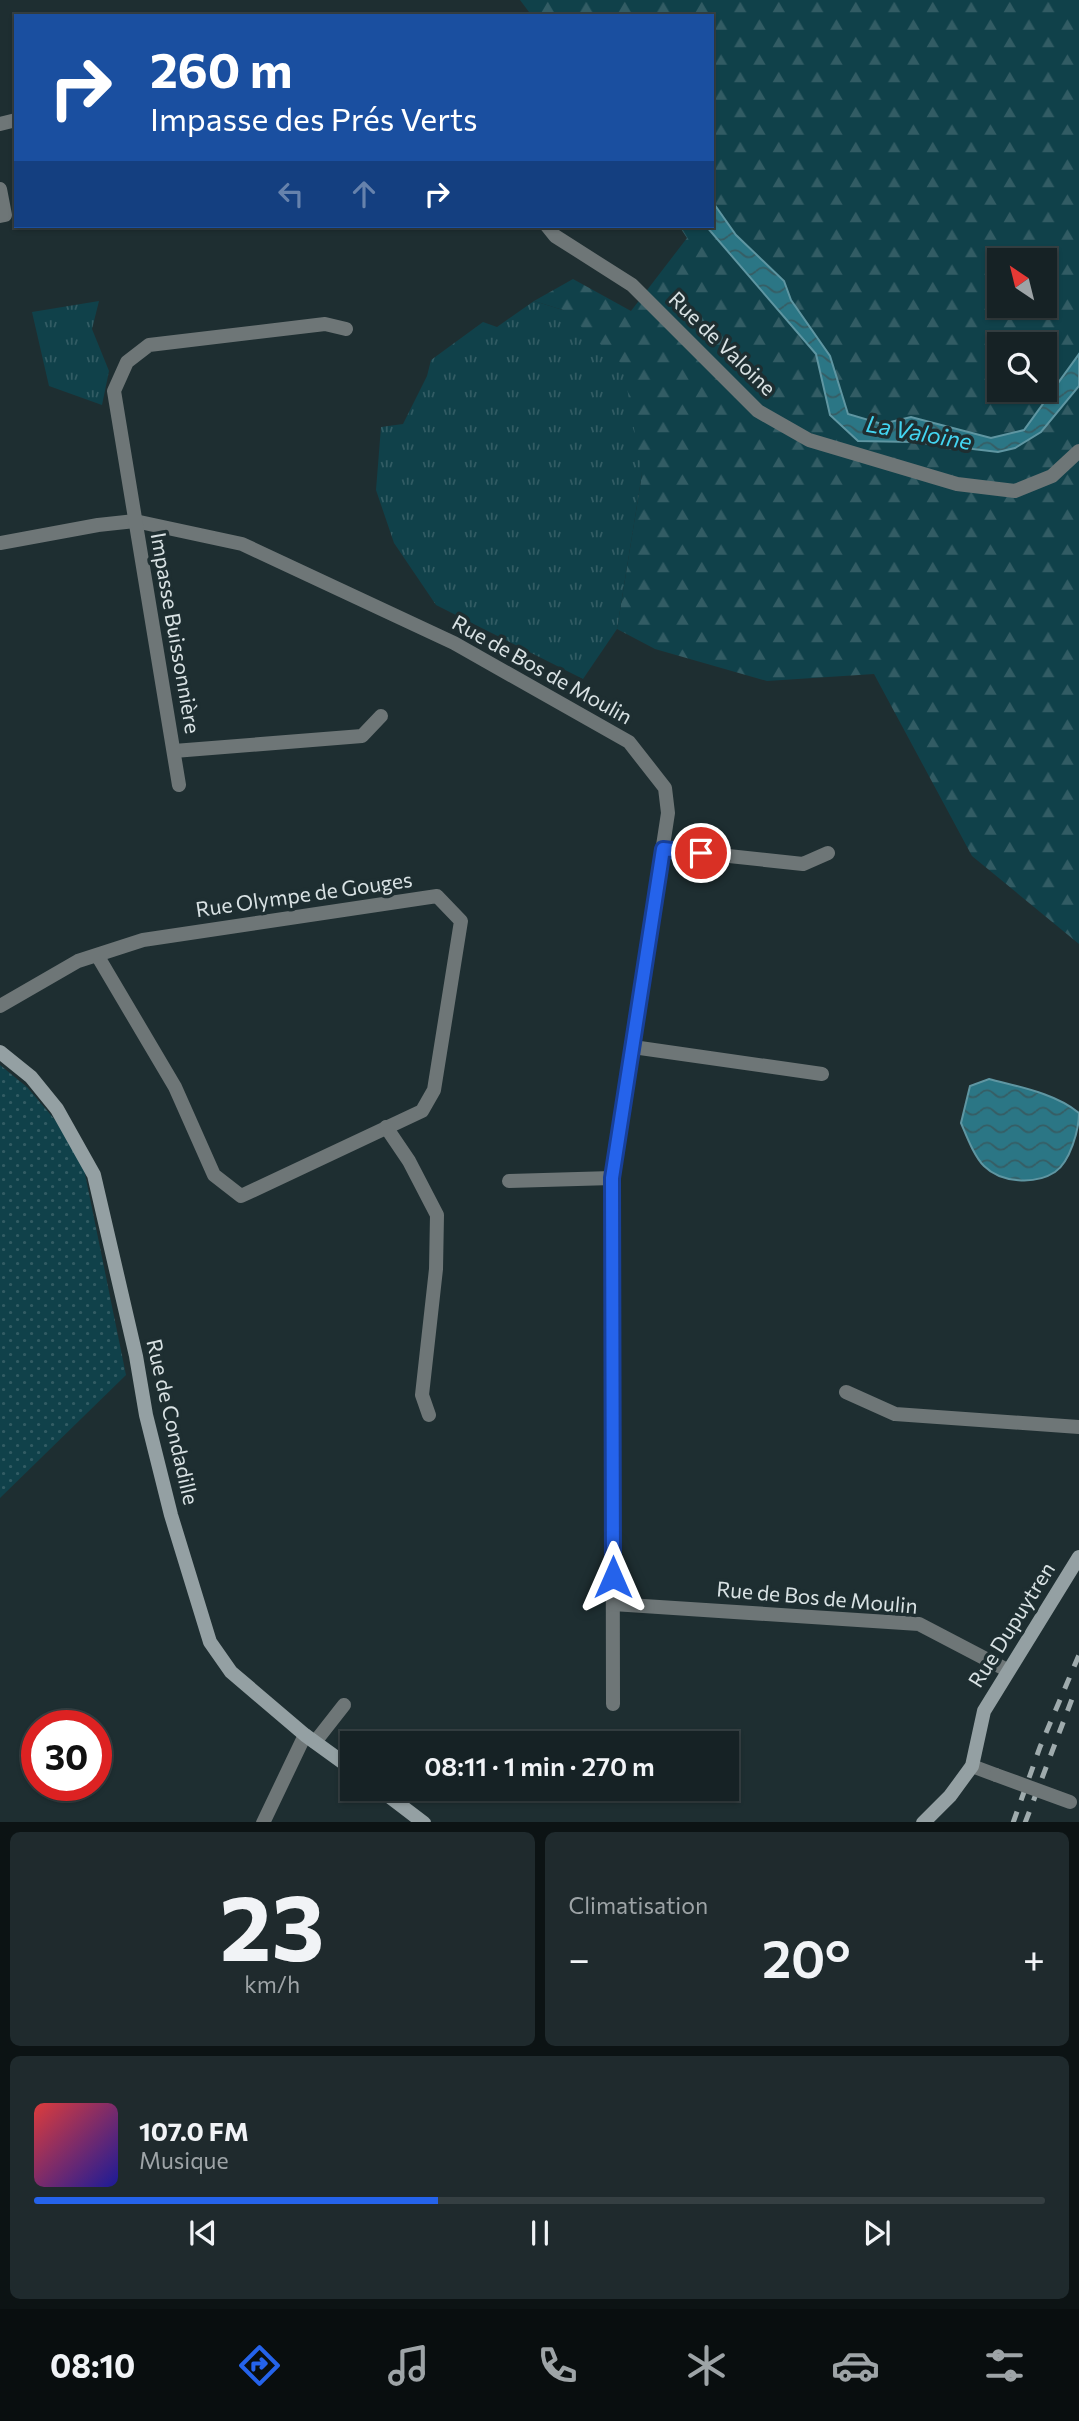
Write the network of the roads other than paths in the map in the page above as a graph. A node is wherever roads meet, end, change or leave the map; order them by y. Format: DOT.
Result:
graph roads {
  1 [pos="0,189"];
  2 [pos="0,216"];
  3 [pos="549,228"];
  4 [pos="346,329"];
  5 [pos="1079,451"];
  6 [pos="135,521"];
  7 [pos="0,543"];
  8 [pos="381,716"];
  9 [pos="174,751"];
  10 [pos="179,785"];
  11 [pos="663,849"];
  12 [pos="828,853"];
  13 [pos="97,956"];
  14 [pos="0,1006"];
  15 [pos="633,1047"];
  16 [pos="0,1052"];
  17 [pos="822,1074"];
  18 [pos="386,1127"];
  19 [pos="612,1178"];
  20 [pos="509,1181"];
  21 [pos="846,1392"];
  22 [pos="429,1415"];
  23 [pos="1079,1427"];
  24 [pos="1079,1557"];
  25 [pos="613,1604"];
  26 [pos="1007,1670"];
  27 [pos="344,1704"];
  28 [pos="613,1704"];
  29 [pos="310,1738"];
  30 [pos="340,1760"];
  31 [pos="972,1766"];
  32 [pos="396,1801"];
  33 [pos="1075,1803"];
  34 [pos="263,1822"];
  35 [pos="424,1822"];
  36 [pos="923,1822"];
  1 -- 2 [label="street"];
  3 -- 5 [label="street, Rue de Valoine"];
  4 -- 6 [label="street, Impasse Buissonnière"];
  6 -- 7 [label="street, Rue de Bos de Moulin"];
  6 -- 9 [label="street, Impasse Buissonnière"];
  6 -- 11 [label="street, Rue de Bos de Moulin"];
  8 -- 9 [label="street, Impasse Buissonnière"];
  9 -- 10 [label="street, Impasse Buissonnière"];
  11 -- 12 [label="street"];
  11 -- 15 [label="street, Rue de Bos de Moulin"];
  13 -- 14 [label="street, Rue Olympe de Gouges"];
  13 -- 18 [label="street, Rue Olympe de Gouges"];
  13 -- 18 [label="street, Rue Olympe de Gouges"];
  15 -- 17 [label="street"];
  15 -- 19 [label="street, Rue de Bos de Moulin"];
  16 -- 29 [label="street, Rue de Condadille"];
  18 -- 22 [label="street"];
  19 -- 20 [label="street"];
  19 -- 25 [label="street, Rue de Bos de Moulin"];
  21 -- 23 [label="street"];
  24 -- 26 [label="street, Rue Dupuytren"];
  25 -- 26 [label="street, Rue de Bos de Moulin"];
  25 -- 28 [label="street, Rue de Bos de Moulin"];
  26 -- 31 [label="street, Rue Dupuytren"];
  27 -- 29 [label="street"];
  29 -- 30 [label="street, Rue de Condadille"];
  29 -- 34 [label="street"];
  31 -- 33 [label="street, bridge"];
  31 -- 36 [label="street, Rue Dupuytren"];
  32 -- 35 [label="street"];
}
